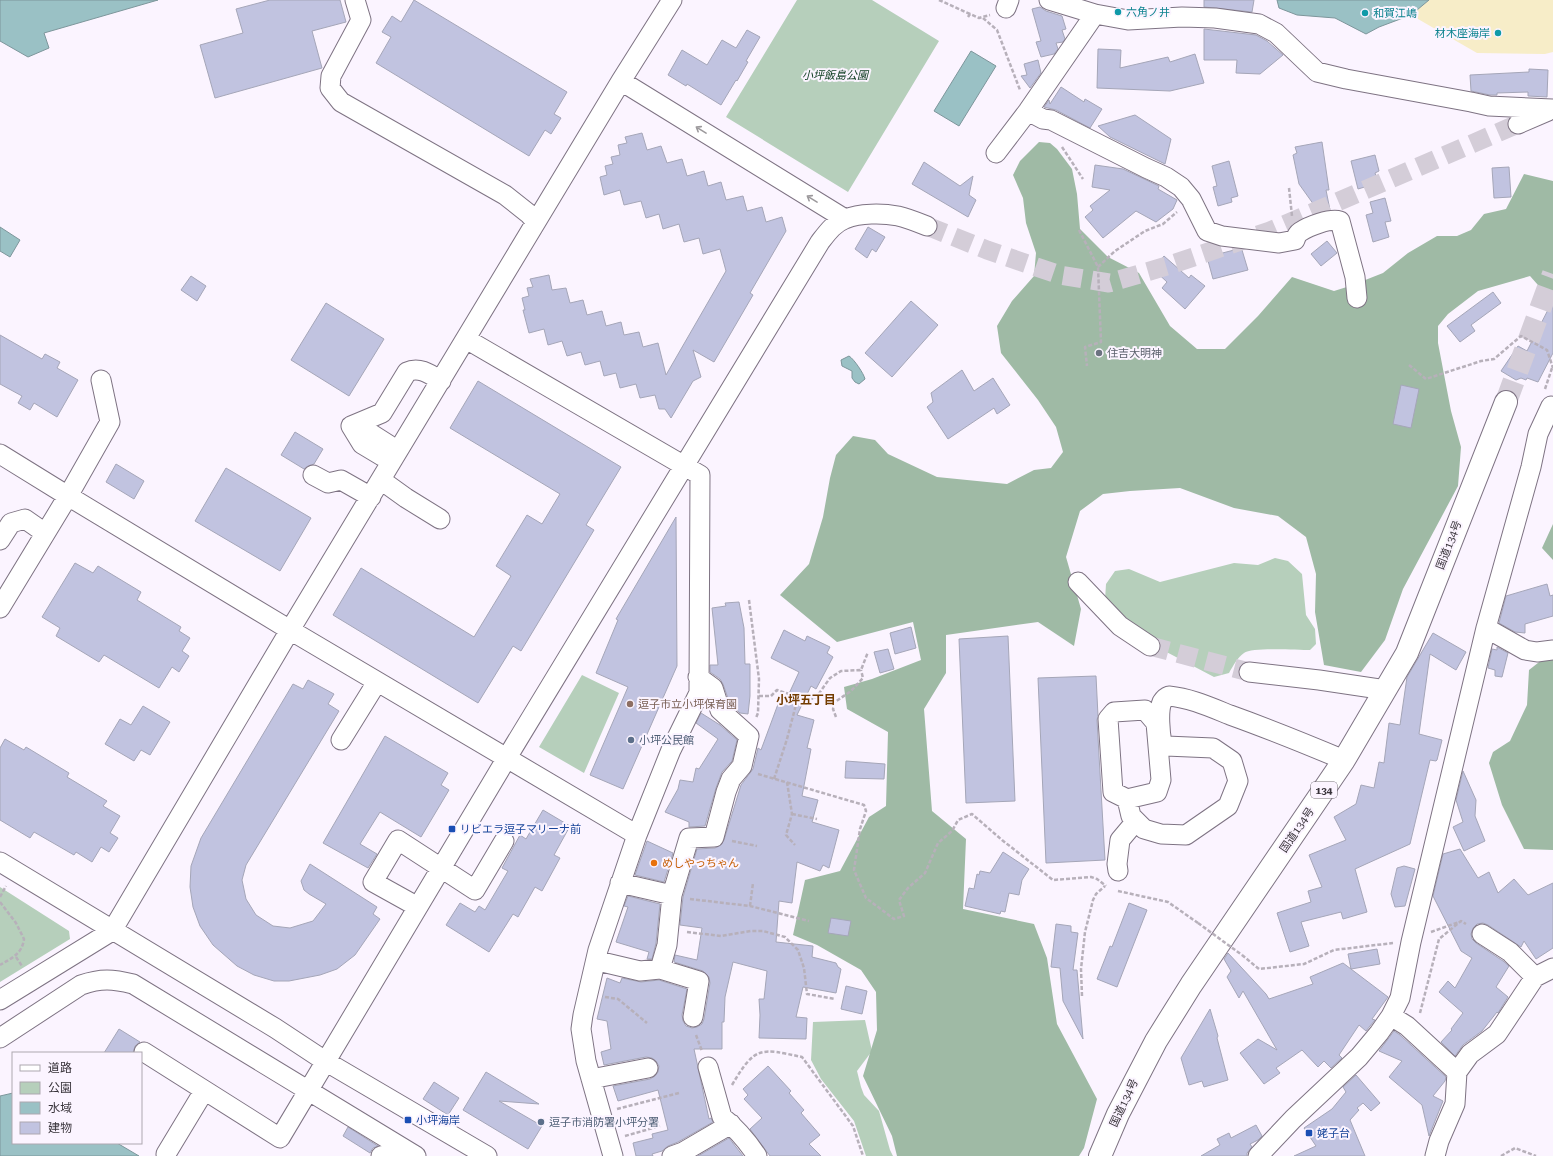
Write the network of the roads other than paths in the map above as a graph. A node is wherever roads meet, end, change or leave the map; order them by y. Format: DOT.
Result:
graph roads {
  1 [pos="355,0"];
  2 [pos="672,0"];
  3 [pos="1049,0"];
  4 [pos="1095,14"];
  5 [pos="621,81"];
  6 [pos="1552,109"];
  7 [pos="1028,111"];
  8 [pos="1518,124"];
  9 [pos="996,153"];
  10 [pos="845,219"];
  11 [pos="536,222"];
  12 [pos="927,226"];
  13 [pos="1357,298"];
  14 [pos="466,340"];
  15 [pos="101,380"];
  16 [pos="441,381"];
  17 [pos="1506,402"];
  18 [pos="1551,406"];
  19 [pos="386,450"];
  20 [pos="0,454"];
  21 [pos="684,466"];
  22 [pos="313,475"];
  23 [pos="381,480"];
  24 [pos="68,496"];
  25 [pos="370,497"];
  26 [pos="440,519"];
  27 [pos="45,533"];
  28 [pos="0,540"];
  29 [pos="1078,582"];
  30 [pos="0,608"];
  31 [pos="1486,628"];
  32 [pos="290,630"];
  33 [pos="1150,646"];
  34 [pos="1553,650"];
  35 [pos="1249,672"];
  36 [pos="698,677"];
  37 [pos="378,682"];
  38 [pos="1386,690"];
  39 [pos="341,740"];
  40 [pos="507,758"];
  41 [pos="1344,760"];
  42 [pos="1127,799"];
  43 [pos="1136,821"];
  44 [pos="637,835"];
  45 [pos="504,841"];
  46 [pos="0,862"];
  47 [pos="441,868"];
  48 [pos="1118,871"];
  49 [pos="620,883"];
  50 [pos="672,895"];
  51 [pos="418,907"];
  52 [pos="112,931"];
  53 [pos="1482,934"];
  54 [pos="602,962"];
  55 [pos="1553,968"];
  56 [pos="660,969"];
  57 [pos="1535,978"];
  58 [pos="0,1000"];
  59 [pos="1391,1016"];
  60 [pos="693,1017"];
  61 [pos="0,1038"];
  62 [pos="144,1052"];
  63 [pos="326,1061"];
  64 [pos="708,1067"];
  65 [pos="648,1068"];
  66 [pos="1457,1072"];
  67 [pos="591,1079"];
  68 [pos="204,1090"];
  69 [pos="308,1091"];
  70 [pos="731,1124"];
  71 [pos="611,1148"];
  72 [pos="410,1153"];
  73 [pos="166,1154"];
  74 [pos="381,1156"];
  75 [pos="487,1156"];
  76 [pos="672,1156"];
  77 [pos="757,1156"];
  78 [pos="1100,1156"];
  79 [pos="1258,1156"];
  80 [pos="1435,1156"];
  1 -- 11 [label="street"];
  2 -- 5 [label="street"];
  3 -- 4 [label="street"];
  4 -- 6 [label="street"];
  4 -- 7 [label="street"];
  10 -- 5 [label="street, one-way"];
  5 -- 11 [label="street"];
  6 -- 8 [label="street"];
  7 -- 9 [label="street"];
  7 -- 13 [label="street"];
  10 -- 12 [label="street"];
  10 -- 21 [label="street"];
  11 -- 14 [label="street"];
  14 -- 16 [label="street"];
  14 -- 21 [label="street"];
  15 -- 24 [label="street"];
  16 -- 19 [label="street"];
  16 -- 23 [label="street"];
  17 -- 38 [label="highway, 国道134号 / 134"];
  18 -- 31 [label="street"];
  20 -- 24 [label="street"];
  21 -- 36 [label="street"];
  21 -- 40 [label="street"];
  22 -- 25 [label="street"];
  23 -- 25 [label="street"];
  23 -- 26 [label="street"];
  24 -- 27 [label="street"];
  24 -- 32 [label="street"];
  25 -- 32 [label="street"];
  27 -- 28 [label="street"];
  27 -- 30 [label="street"];
  29 -- 33 [label="street"];
  31 -- 34 [label="street"];
  31 -- 59 [label="street"];
  32 -- 37 [label="street"];
  32 -- 52 [label="street"];
  35 -- 38 [label="street"];
  36 -- 44 [label="street"];
  36 -- 50 [label="street"];
  37 -- 39 [label="street"];
  37 -- 40 [label="street"];
  38 -- 41 [label="highway, 国道134号 / 134"];
  40 -- 44 [label="street"];
  40 -- 47 [label="street"];
  41 -- 43 [label="street"];
  41 -- 78 [label="highway, 国道134号 / 134"];
  42 -- 42 [label="street"];
  42 -- 43 [label="street"];
  43 -- 48 [label="street"];
  44 -- 49 [label="street"];
  45 -- 47 [label="street"];
  46 -- 52 [label="street"];
  47 -- 51 [label="street"];
  47 -- 51 [label="street"];
  49 -- 50 [label="street"];
  49 -- 67 [label="street"];
  50 -- 56 [label="street"];
  51 -- 63 [label="street"];
  52 -- 58 [label="street"];
  52 -- 63 [label="street"];
  53 -- 57 [label="street"];
  54 -- 56 [label="street"];
  55 -- 57 [label="street"];
  56 -- 60 [label="street"];
  57 -- 66 [label="street"];
  59 -- 66 [label="street"];
  59 -- 79 [label="street"];
  61 -- 69 [label="street"];
  62 -- 68 [label="street"];
  63 -- 69 [label="street"];
  63 -- 75 [label="street"];
  64 -- 70 [label="street"];
  65 -- 67 [label="street"];
  66 -- 80 [label="street"];
  67 -- 71 [label="street"];
  68 -- 69 [label="street"];
  68 -- 73 [label="street"];
  69 -- 72 [label="street"];
  70 -- 76 [label="street"];
  70 -- 77 [label="street"];
  72 -- 74 [label="street"];
}
